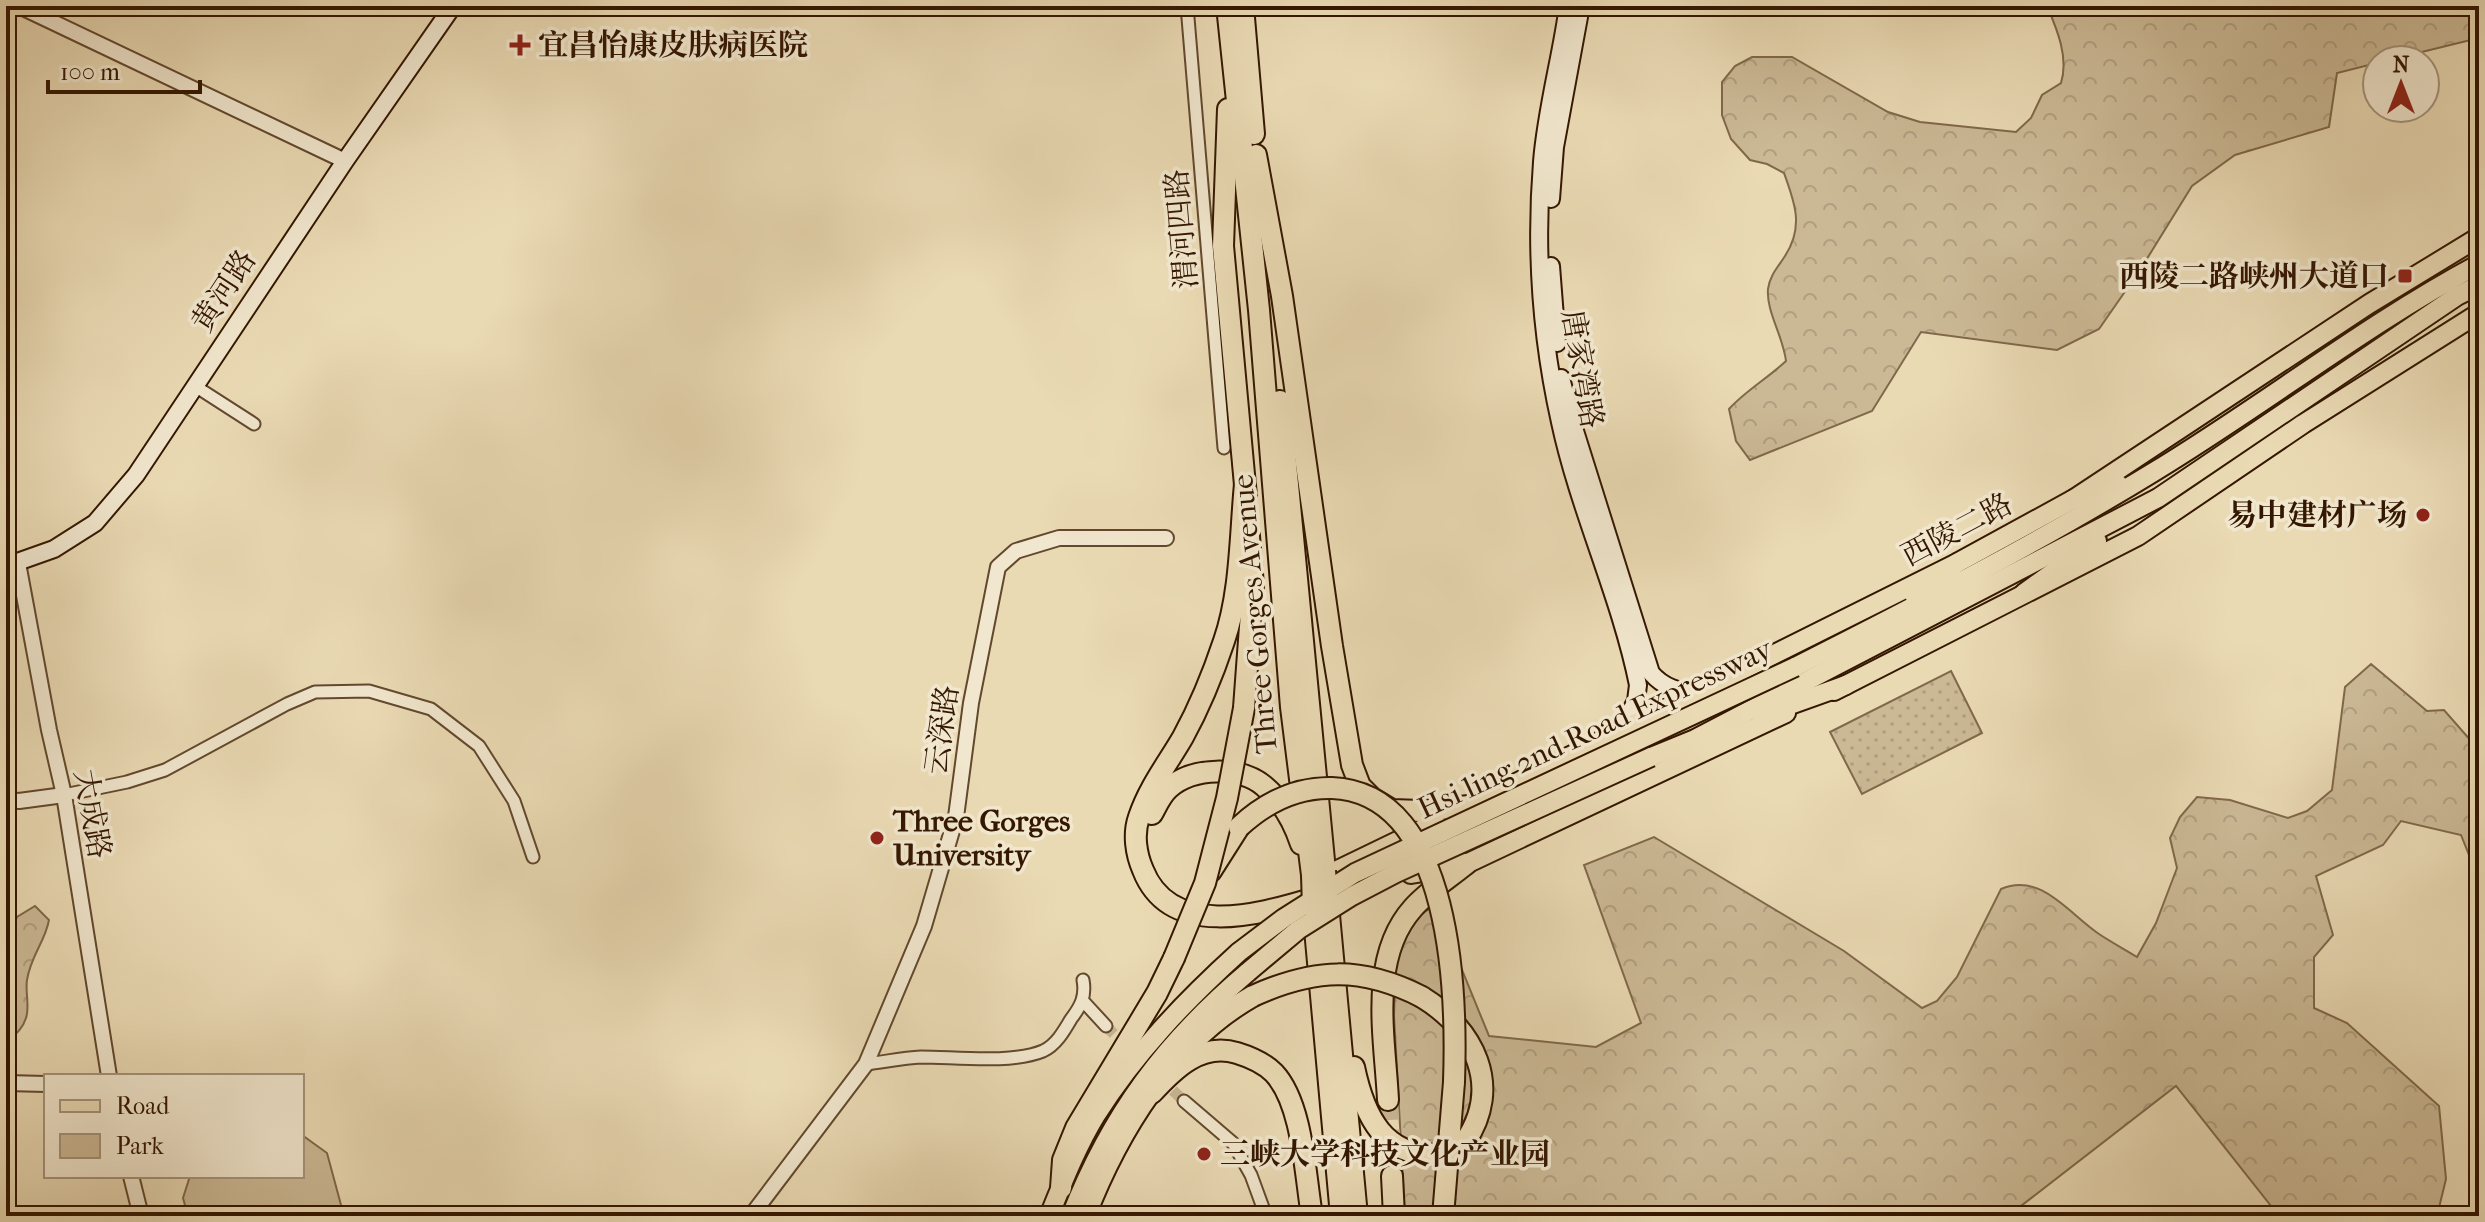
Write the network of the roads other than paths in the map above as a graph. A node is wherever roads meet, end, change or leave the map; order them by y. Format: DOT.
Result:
graph roads {
  1 [pos="19,6"];
  2 [pos="453,6"];
  3 [pos="1187,6"];
  4 [pos="1227,6"];
  5 [pos="1243,6"];
  6 [pos="1568,6"];
  7 [pos="1581,6"];
  8 [pos="1231,53"];
  9 [pos="1256,155"];
  10 [pos="345,161"];
  11 [pos="2479,237"];
  12 [pos="2479,264"];
  13 [pos="2479,285"];
  14 [pos="2479,313"];
  15 [pos="195,386"];
  16 [pos="254,424"];
  17 [pos="1224,448"];
  18 [pos="2152,474"];
  19 [pos="1245,484"];
  20 [pos="2158,498"];
  21 [pos="2074,499"];
  22 [pos="1166,538"];
  23 [pos="1957,563"];
  24 [pos="12,564"];
  25 [pos="2024,593"];
  26 [pos="1869,629"];
  27 [pos="1846,685"];
  28 [pos="1698,694"];
  29 [pos="1621,729"];
  30 [pos="1695,739"];
  31 [pos="1521,781"];
  32 [pos="64,795"];
  33 [pos="6,800"];
  34 [pos="1469,806"];
  35 [pos="1557,821"];
  36 [pos="1435,824"];
  37 [pos="533,857"];
  38 [pos="1466,864"];
  39 [pos="1318,873"];
  40 [pos="1389,876"];
  41 [pos="1205,883"];
  42 [pos="1321,906"];
  43 [pos="1334,952"];
  44 [pos="1083,980"];
  45 [pos="1083,1001"];
  46 [pos="1106,1026"];
  47 [pos="866,1064"];
  48 [pos="109,1074"];
  49 [pos="6,1083"];
  50 [pos="44,1084"];
  51 [pos="1152,1093"];
  52 [pos="1388,1100"];
  53 [pos="1184,1101"];
  54 [pos="1465,1142"];
  55 [pos="1442,1154"];
  56 [pos="1392,1176"];
  57 [pos="132,1178"];
  58 [pos="1061,1188"];
  59 [pos="141,1216"];
  60 [pos="751,1216"];
  61 [pos="1049,1216"];
  62 [pos="1071,1216"];
  63 [pos="1085,1216"];
  64 [pos="1266,1216"];
  65 [pos="1312,1216"];
  66 [pos="1341,1216"];
  67 [pos="1357,1216"];
  68 [pos="1394,1216"];
  69 [pos="1443,1216"];
  1 -- 10 [label="street"];
  2 -- 10 [label="main road, 黄河路"];
  3 -- 17 [label="street, 渭河四路"];
  4 -- 8 [label="highway, Three Gorges Avenue"];
  5 -- 9 [label="highway, Three Gorges Avenue"];
  6 -- 29 [label="main road, 唐家湾路"];
  7 -- 28 [label="main road, 唐家湾路"];
  8 -- 19 [label="highway"];
  8 -- 39 [label="highway, Three Gorges Avenue"];
  9 -- 34 [label="highway"];
  9 -- 39 [label="highway, Three Gorges Avenue"];
  10 -- 15 [label="main road, 黄河路"];
  11 -- 21 [label="main road, 西陵二路"];
  12 -- 18 [label="main road, Hsi ling 2nd Road Expressway"];
  13 -- 20 [label="main road, Hsi ling 2nd Road Expressway"];
  14 -- 25 [label="main road"];
  15 -- 16 [label="street"];
  15 -- 24 [label="main road, 黄河路"];
  18 -- 21 [label="main road"];
  18 -- 26 [label="main road, Hsi ling 2nd Road Expressway"];
  19 -- 40 [label="highway"];
  19 -- 41 [label="highway, bridge"];
  20 -- 25 [label="main road"];
  20 -- 30 [label="main road, Hsi ling 2nd Road Expressway"];
  21 -- 23 [label="main road, 西陵二路"];
  22 -- 47 [label="street, 云深路"];
  23 -- 26 [label="main road"];
  23 -- 28 [label="main road, 西陵二路"];
  24 -- 32 [label="street, 大成路"];
  25 -- 27 [label="main road"];
  26 -- 58 [label="main road, Hsi ling 2nd Road Expressway, bridge"];
  27 -- 30 [label="main road"];
  27 -- 35 [label="main road"];
  28 -- 29 [label="main road, 西陵二路"];
  29 -- 31 [label="main road, 西陵二路"];
  30 -- 40 [label="main road, Hsi ling 2nd Road Expressway, bridge"];
  31 -- 34 [label="main road, 西陵二路"];
  31 -- 35 [label="main road"];
  32 -- 33 [label="street"];
  32 -- 37 [label="street"];
  32 -- 48 [label="street, 大成路"];
  34 -- 36 [label="main road, 西陵二路"];
  35 -- 38 [label="main road"];
  36 -- 39 [label="highway"];
  38 -- 40 [label="highway"];
  38 -- 52 [label="highway"];
  39 -- 42 [label="highway, Three Gorges Avenue, bridge"];
  40 -- 62 [label="main road, Hsi ling 2nd Road Expressway, bridge"];
  41 -- 58 [label="highway, bridge"];
  41 -- 69 [label="highway, bridge"];
  42 -- 43 [label="highway, Three Gorges Avenue"];
  42 -- 66 [label="highway, Three Gorges Avenue"];
  43 -- 55 [label="highway"];
  43 -- 67 [label="highway, Three Gorges Avenue"];
  44 -- 45 [label="street"];
  45 -- 46 [label="street"];
  45 -- 47 [label="street"];
  47 -- 60 [label="street, 云深路"];
  49 -- 50 [label="street"];
  51 -- 54 [label="highway, bridge"];
  51 -- 63 [label="highway"];
  51 -- 65 [label="highway"];
  53 -- 64 [label="street"];
  56 -- 68 [label="highway"];
  57 -- 59 [label="street"];
  58 -- 61 [label="main road, Hsi ling 2nd Road Expressway"];
}
